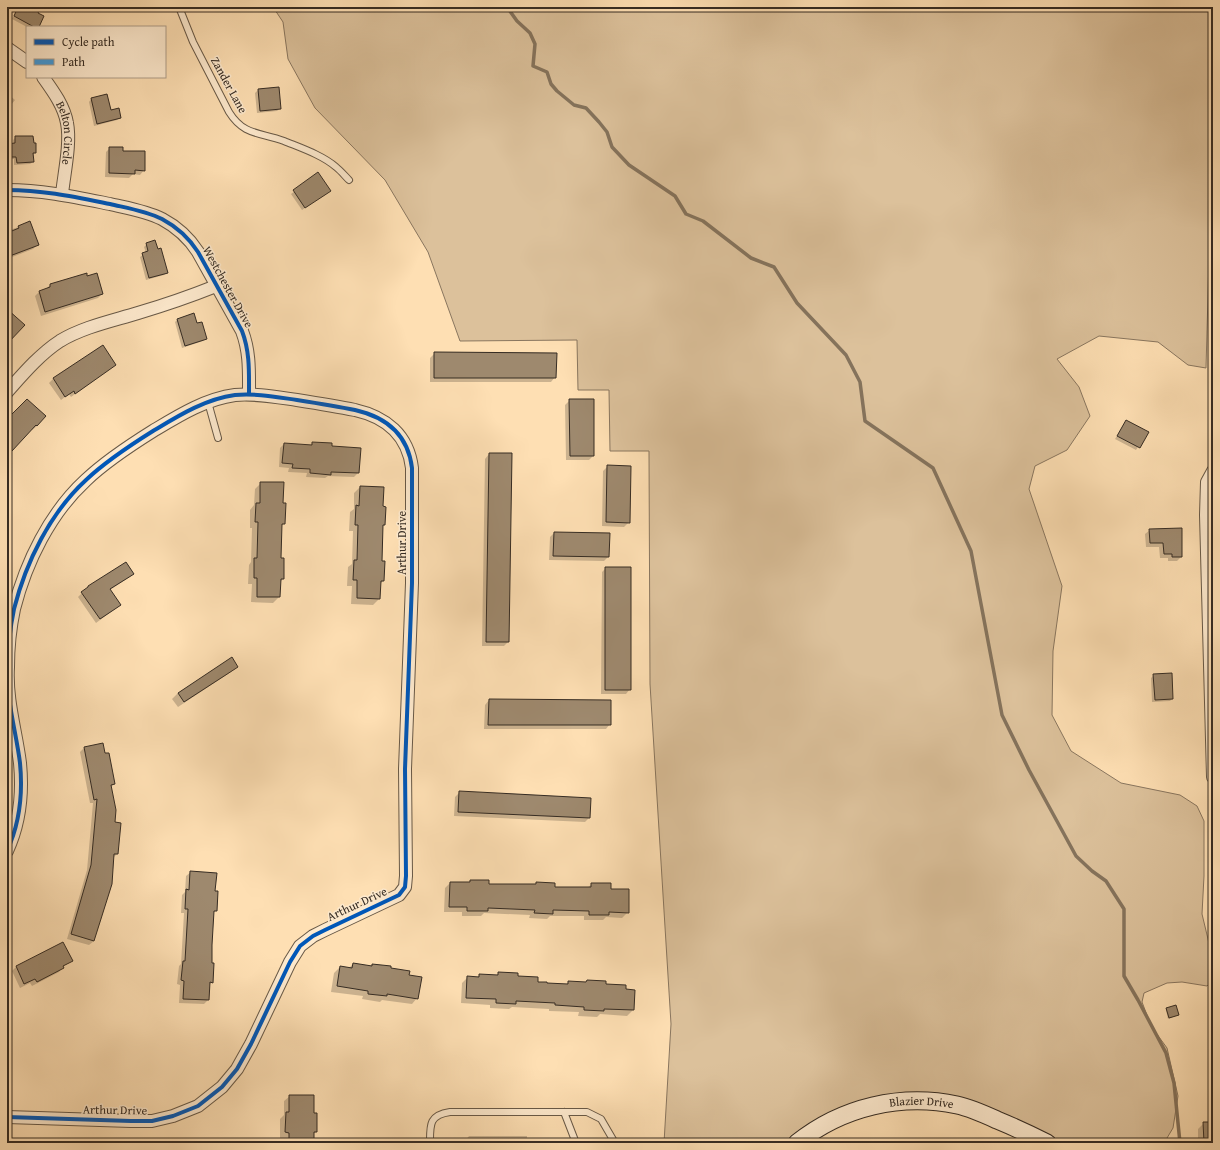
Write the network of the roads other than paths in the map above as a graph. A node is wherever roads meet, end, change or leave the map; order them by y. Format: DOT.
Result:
graph roads {
  1 [pos="179,7"];
  2 [pos="7,48"];
  3 [pos="26,61"];
  4 [pos="44,78"];
  5 [pos="349,180"];
  6 [pos="7,190"];
  7 [pos="62,194"];
  8 [pos="216,286"];
  9 [pos="7,392"];
  10 [pos="250,394"];
  11 [pos="208,402"];
  12 [pos="218,438"];
  13 [pos="1213,471"];
  14 [pos="12,745"];
  15 [pos="1213,777"];
  16 [pos="7,851"];
  17 [pos="564,1112"];
  18 [pos="7,1117"];
  19 [pos="430,1143"];
  20 [pos="576,1143"];
  21 [pos="615,1143"];
  22 [pos="797,1143"];
  23 [pos="1047,1143"];
  1 -- 5 [label="lane, Zander Lane"];
  2 -- 3 [label="street"];
  4 -- 7 [label="street, Belton Circle"];
  6 -- 7 [label="street, Westchester Drive"];
  7 -- 8 [label="street, Westchester Drive"];
  8 -- 9 [label="street, Westchester Drive"];
  8 -- 10 [label="street, Westchester Drive"];
  10 -- 11 [label="street, Arthur Drive"];
  10 -- 18 [label="street, Arthur Drive"];
  11 -- 12 [label="lane"];
  11 -- 14 [label="street, Arthur Drive"];
  13 -- 15 [label="street"];
  14 -- 16 [label="street, Arthur Drive"];
  17 -- 19 [label="lane"];
  17 -- 20 [label="lane"];
  17 -- 21 [label="lane"];
  22 -- 23 [label="street, Blazier Drive"];
}
